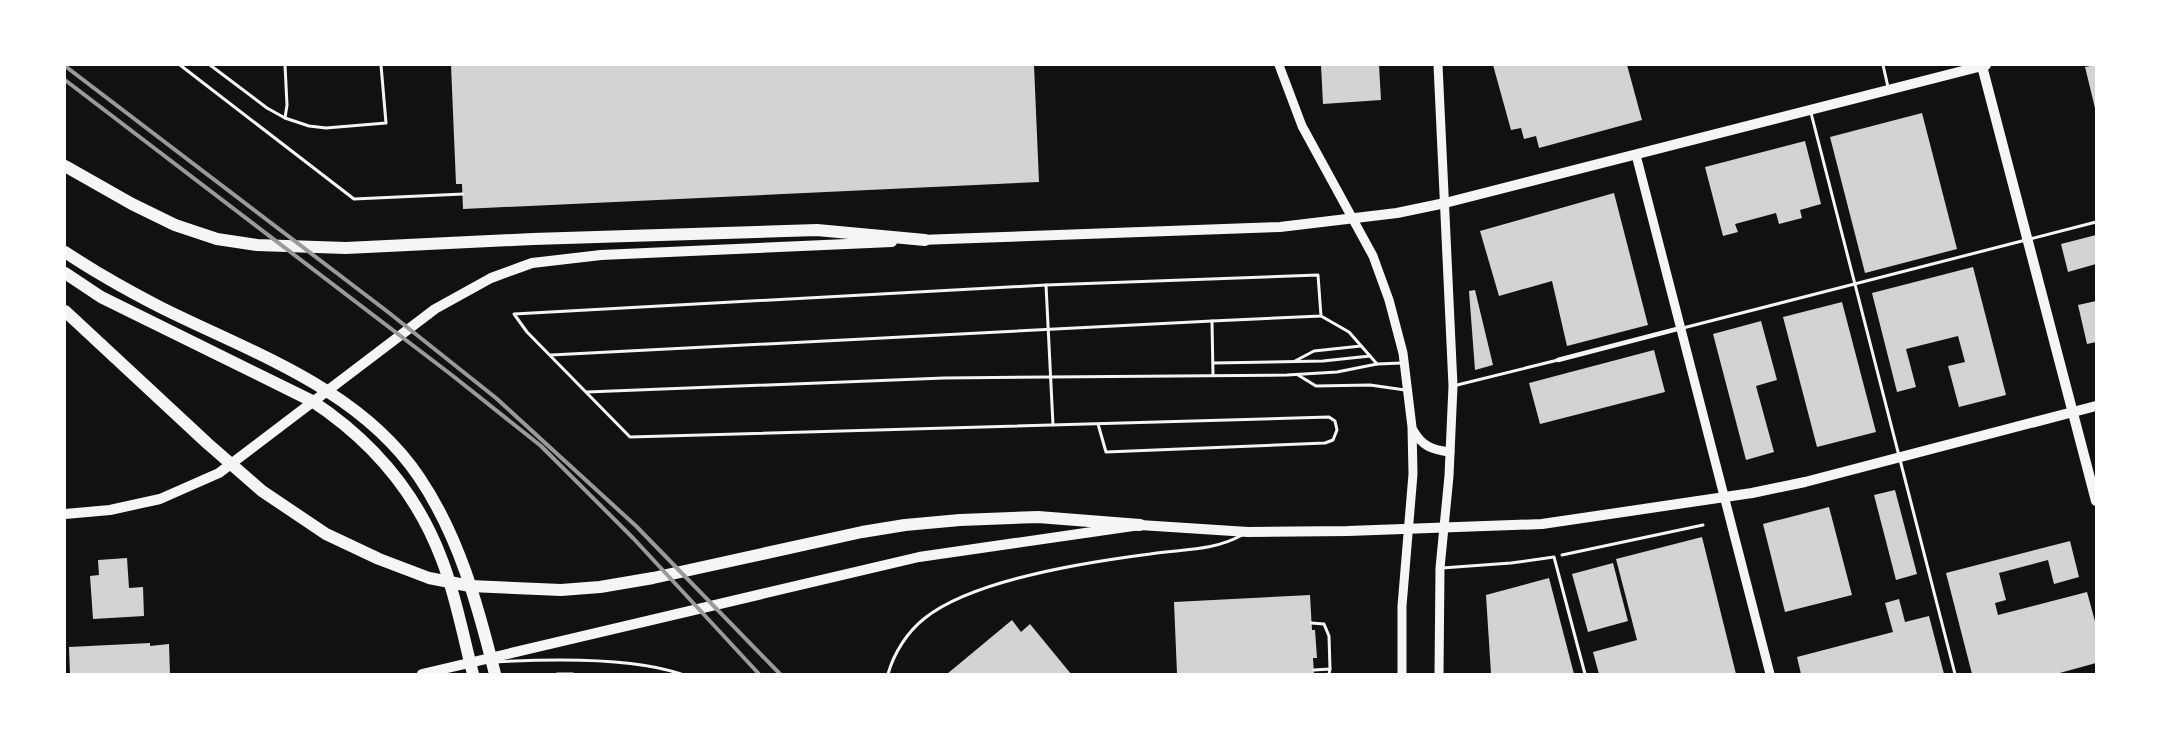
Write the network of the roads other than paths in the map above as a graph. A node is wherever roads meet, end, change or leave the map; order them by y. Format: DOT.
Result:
graph roads {
  1 [pos="210,65"];
  2 [pos="285,65"];
  3 [pos="381,65"];
  4 [pos="1279,65"];
  5 [pos="1438,65"];
  6 [pos="1883,65"];
  7 [pos="1984,65"];
  8 [pos="1889,90"];
  9 [pos="1810,110"];
  10 [pos="285,118"];
  11 [pos="1636,155"];
  12 [pos="65,166"];
  13 [pos="1446,203"];
  14 [pos="1352,219"];
  15 [pos="2096,222"];
  16 [pos="2028,239"];
  17 [pos="925,240"];
  18 [pos="65,252"];
  19 [pos="65,273"];
  20 [pos="1854,284"];
  21 [pos="1046,285"];
  22 [pos="65,311"];
  23 [pos="1321,316"];
  24 [pos="1212,322"];
  25 [pos="1048,328"];
  26 [pos="1681,328"];
  27 [pos="1362,346"];
  28 [pos="550,355"];
  29 [pos="1370,356"];
  30 [pos="1558,360"];
  31 [pos="1293,362"];
  32 [pos="1213,363"];
  33 [pos="1405,363"];
  34 [pos="1377,364"];
  35 [pos="1297,374"];
  36 [pos="1213,375"];
  37 [pos="1051,377"];
  38 [pos="1453,386"];
  39 [pos="1409,391"];
  40 [pos="586,392"];
  41 [pos="2096,406"];
  42 [pos="2073,412"];
  43 [pos="1098,424"];
  44 [pos="1053,425"];
  45 [pos="1412,427"];
  46 [pos="1450,452"];
  47 [pos="1899,458"];
  48 [pos="1724,498"];
  49 [pos="2096,501"];
  50 [pos="65,514"];
  51 [pos="1140,525"];
  52 [pos="1248,532"];
  53 [pos="1440,568"];
  54 [pos="1311,623"];
  55 [pos="470,669"];
  56 [pos="1330,669"];
  57 [pos="1314,670"];
  58 [pos="422,674"];
  59 [pos="495,674"];
  60 [pos="681,674"];
  61 [pos="888,674"];
  62 [pos="1329,674"];
  63 [pos="1402,674"];
  64 [pos="1439,674"];
  65 [pos="1585,674"];
  66 [pos="1770,674"];
  67 [pos="1955,674"];
  1 -- 10 [label="lane"];
  2 -- 10 [label="lane"];
  3 -- 10 [label="lane"];
  4 -- 14 [label="main road"];
  5 -- 13 [label="main road"];
  6 -- 8 [label="lane"];
  7 -- 8 [label="main road"];
  7 -- 16 [label="main road"];
  8 -- 9 [label="main road"];
  9 -- 11 [label="main road"];
  9 -- 20 [label="lane"];
  11 -- 13 [label="main road"];
  11 -- 26 [label="main road"];
  12 -- 17 [label="highway"];
  13 -- 14 [label="main road"];
  13 -- 38 [label="main road"];
  14 -- 17 [label="main road"];
  14 -- 33 [label="main road"];
  15 -- 16 [label="lane"];
  16 -- 20 [label="lane"];
  16 -- 42 [label="main road"];
  17 -- 50 [label="main road"];
  18 -- 59 [label="highway"];
  19 -- 55 [label="highway"];
  20 -- 26 [label="lane"];
  20 -- 47 [label="lane"];
  21 -- 23 [label="lane"];
  21 -- 25 [label="lane"];
  21 -- 28 [label="lane"];
  22 -- 51 [label="highway"];
  23 -- 24 [label="lane"];
  23 -- 27 [label="lane"];
  24 -- 25 [label="lane"];
  24 -- 32 [label="lane"];
  25 -- 28 [label="lane"];
  25 -- 37 [label="lane"];
  26 -- 30 [label="street"];
  26 -- 48 [label="main road"];
  27 -- 29 [label="lane"];
  27 -- 31 [label="lane"];
  28 -- 40 [label="lane"];
  29 -- 31 [label="lane"];
  29 -- 34 [label="lane"];
  30 -- 38 [label="lane"];
  31 -- 32 [label="lane"];
  32 -- 36 [label="lane"];
  33 -- 34 [label="lane"];
  33 -- 39 [label="main road"];
  34 -- 35 [label="lane"];
  35 -- 36 [label="lane"];
  35 -- 39 [label="lane"];
  36 -- 37 [label="lane"];
  37 -- 40 [label="lane"];
  37 -- 44 [label="lane"];
  38 -- 46 [label="main road"];
  39 -- 45 [label="main road"];
  40 -- 44 [label="lane"];
  41 -- 42 [label="main road"];
  42 -- 47 [label="main road"];
  42 -- 49 [label="main road"];
  43 -- 43 [label="lane"];
  43 -- 44 [label="lane"];
  45 -- 46 [label="main road"];
  45 -- 63 [label="main road"];
  46 -- 53 [label="main road"];
  47 -- 48 [label="main road"];
  47 -- 67 [label="lane"];
  48 -- 52 [label="main road"];
  48 -- 66 [label="main road"];
  51 -- 52 [label="main road"];
  51 -- 55 [label="main road"];
  52 -- 61 [label="lane"];
  53 -- 64 [label="main road"];
  53 -- 65 [label="lane"];
  54 -- 56 [label="lane"];
  55 -- 58 [label="main road"];
  55 -- 60 [label="lane"];
  56 -- 57 [label="lane"];
  56 -- 62 [label="lane"];
}
